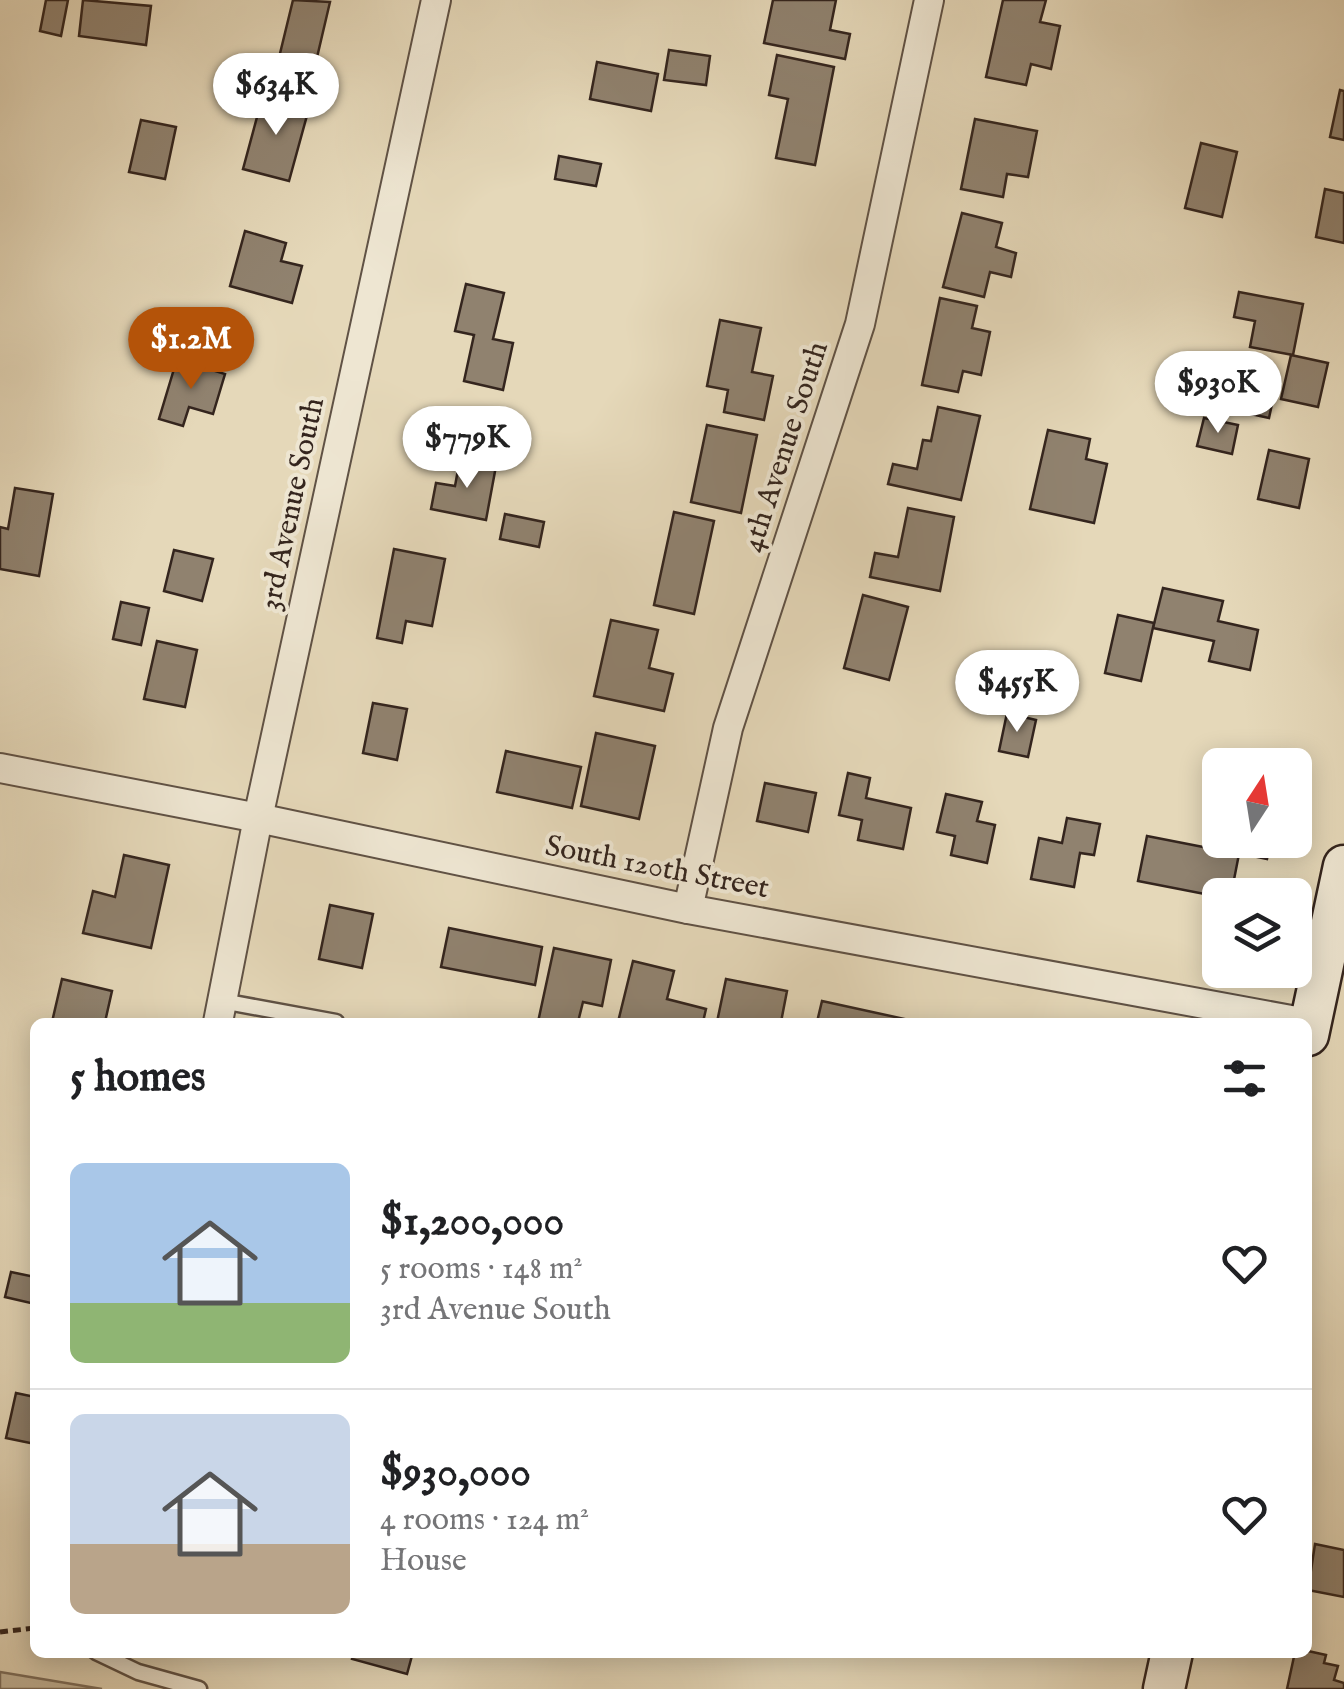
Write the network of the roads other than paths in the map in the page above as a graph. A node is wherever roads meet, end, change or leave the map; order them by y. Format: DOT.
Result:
graph roads {
  1 [pos="436,0"];
  2 [pos="930,0"];
  3 [pos="0,768"];
  4 [pos="258,818"];
  5 [pos="1344,866"];
  6 [pos="688,909"];
  7 [pos="220,1012"];
  8 [pos="290,1018"];
  9 [pos="1265,1018"];
  10 [pos="1309,1018"];
  11 [pos="109,1658"];
  12 [pos="1171,1658"];
  13 [pos="199,1689"];
  14 [pos="1164,1689"];
  1 -- 4 [label="street, 3rd Avenue South"];
  2 -- 6 [label="street, 4th Avenue South"];
  3 -- 4 [label="street, South 120th Street"];
  4 -- 6 [label="street, South 120th Street"];
  4 -- 7 [label="street, 3rd Avenue South"];
  5 -- 10 [label="street"];
  6 -- 9 [label="street, South 120th Street"];
  7 -- 8 [label="lane"];
  11 -- 13 [label="lane"];
  12 -- 14 [label="street"];
}
